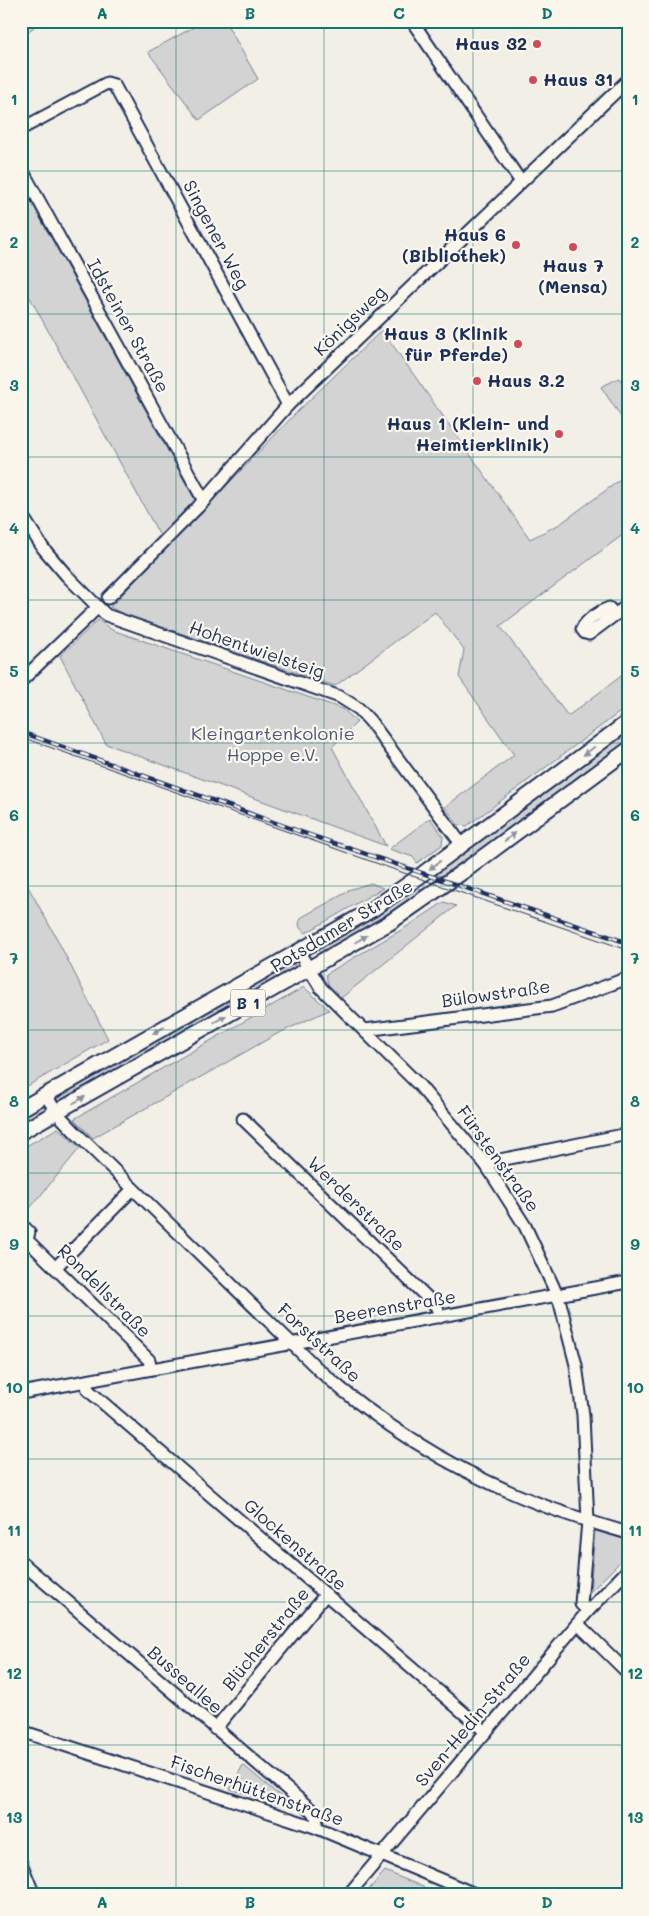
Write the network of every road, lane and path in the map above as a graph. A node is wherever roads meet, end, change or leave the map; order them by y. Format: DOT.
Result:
graph roads {
  1 [pos="412,21"];
  2 [pos="628,80"];
  3 [pos="21,129"];
  4 [pos="21,168"];
  5 [pos="522,182"];
  6 [pos="288,404"];
  7 [pos="204,501"];
  8 [pos="21,514"];
  9 [pos="108,598"];
  10 [pos="628,605"];
  11 [pos="97,608"];
  12 [pos="615,615"];
  13 [pos="21,681"];
  14 [pos="628,722"];
  15 [pos="628,750"];
  16 [pos="462,845"];
  17 [pos="298,952"];
  18 [pos="307,969"];
  19 [pos="628,978"];
  20 [pos="365,1030"];
  21 [pos="46,1095"];
  22 [pos="21,1109"];
  23 [pos="56,1112"];
  24 [pos="243,1119"];
  25 [pos="21,1132"];
  26 [pos="628,1134"];
  27 [pos="486,1165"];
  28 [pos="133,1188"];
  29 [pos="21,1228"];
  30 [pos="24,1241"];
  31 [pos="55,1268"];
  32 [pos="628,1282"];
  33 [pos="557,1296"];
  34 [pos="440,1317"];
  35 [pos="293,1344"];
  36 [pos="151,1369"];
  37 [pos="86,1381"];
  38 [pos="21,1393"];
  39 [pos="588,1521"];
  40 [pos="628,1533"];
  41 [pos="21,1562"];
  42 [pos="628,1570"];
  43 [pos="326,1594"];
  44 [pos="588,1611"];
  45 [pos="578,1624"];
  46 [pos="628,1673"];
  47 [pos="215,1729"];
  48 [pos="21,1731"];
  49 [pos="486,1732"];
  50 [pos="315,1828"];
  51 [pos="382,1855"];
  52 [pos="21,1863"];
  53 [pos="34,1895"];
  54 [pos="348,1895"];
  55 [pos="478,1895"];
  1 -- 5 [label="street"];
  2 -- 5 [label="street, Königsweg"];
  3 -- 6 [label="street, Singener Weg"];
  4 -- 7 [label="street, Idsteiner Straße"];
  5 -- 6 [label="street, Königsweg"];
  6 -- 7 [label="street, Königsweg"];
  7 -- 9 [label="street, Königsweg"];
  8 -- 11 [label="street, Hohentwielsteig"];
  10 -- 12 [label="street"];
  11 -- 13 [label="street"];
  11 -- 16 [label="street, Hohentwielsteig"];
  14 -- 16 [label="main road, B 1, one-way"];
  18 -- 15 [label="main road, Potsdamer Straße / B 1, one-way"];
  16 -- 17 [label="main road, Potsdamer Straße / B 1, one-way"];
  17 -- 18 [label="street, Fürstenstraße"];
  17 -- 21 [label="main road, Potsdamer Straße / B 1, one-way"];
  18 -- 20 [label="street, Fürstenstraße"];
  23 -- 18 [label="main road, Potsdamer Straße / B 1, one-way"];
  19 -- 20 [label="street, Bülowstraße"];
  20 -- 27 [label="street, Fürstenstraße"];
  21 -- 22 [label="main road, Potsdamer Straße / B 1"];
  21 -- 23 [label="street, Forststraße"];
  23 -- 25 [label="main road, Potsdamer Straße / B 1"];
  23 -- 28 [label="street, Forststraße"];
  24 -- 34 [label="street, Werderstraße"];
  26 -- 27 [label="street"];
  27 -- 33 [label="street, Fürstenstraße"];
  28 -- 31 [label="street"];
  28 -- 35 [label="street, Forststraße"];
  29 -- 30 [label="street, Rondellstraße"];
  30 -- 31 [label="street, Rondellstraße"];
  31 -- 36 [label="street, Rondellstraße"];
  32 -- 33 [label="street, Beerenstraße"];
  33 -- 34 [label="street, Beerenstraße"];
  33 -- 39 [label="street, Fürstenstraße"];
  34 -- 35 [label="street, Beerenstraße"];
  35 -- 36 [label="street, Beerenstraße"];
  35 -- 39 [label="street, Forststraße"];
  36 -- 37 [label="street, Beerenstraße"];
  37 -- 38 [label="street, Beerenstraße"];
  37 -- 43 [label="street, Glockenstraße"];
  39 -- 40 [label="street, Forststraße"];
  39 -- 44 [label="street, Fürstenstraße"];
  41 -- 47 [label="street, Busseallee"];
  42 -- 44 [label="street, Sven-Hedin-Straße"];
  43 -- 47 [label="street, Blücherstraße"];
  43 -- 49 [label="street, Glockenstraße"];
  44 -- 45 [label="street, Sven-Hedin-Straße"];
  45 -- 46 [label="street"];
  45 -- 49 [label="street, Sven-Hedin-Straße"];
  47 -- 50 [label="street, Busseallee"];
  48 -- 50 [label="street, Fischerhüttenstraße"];
  49 -- 51 [label="street, Sven-Hedin-Straße"];
  50 -- 51 [label="street, Fischerhüttenstraße"];
  51 -- 54 [label="street, Sven-Hedin-Straße"];
  51 -- 55 [label="street, Fischerhüttenstraße"];
  52 -- 53 [label="street"];
}
